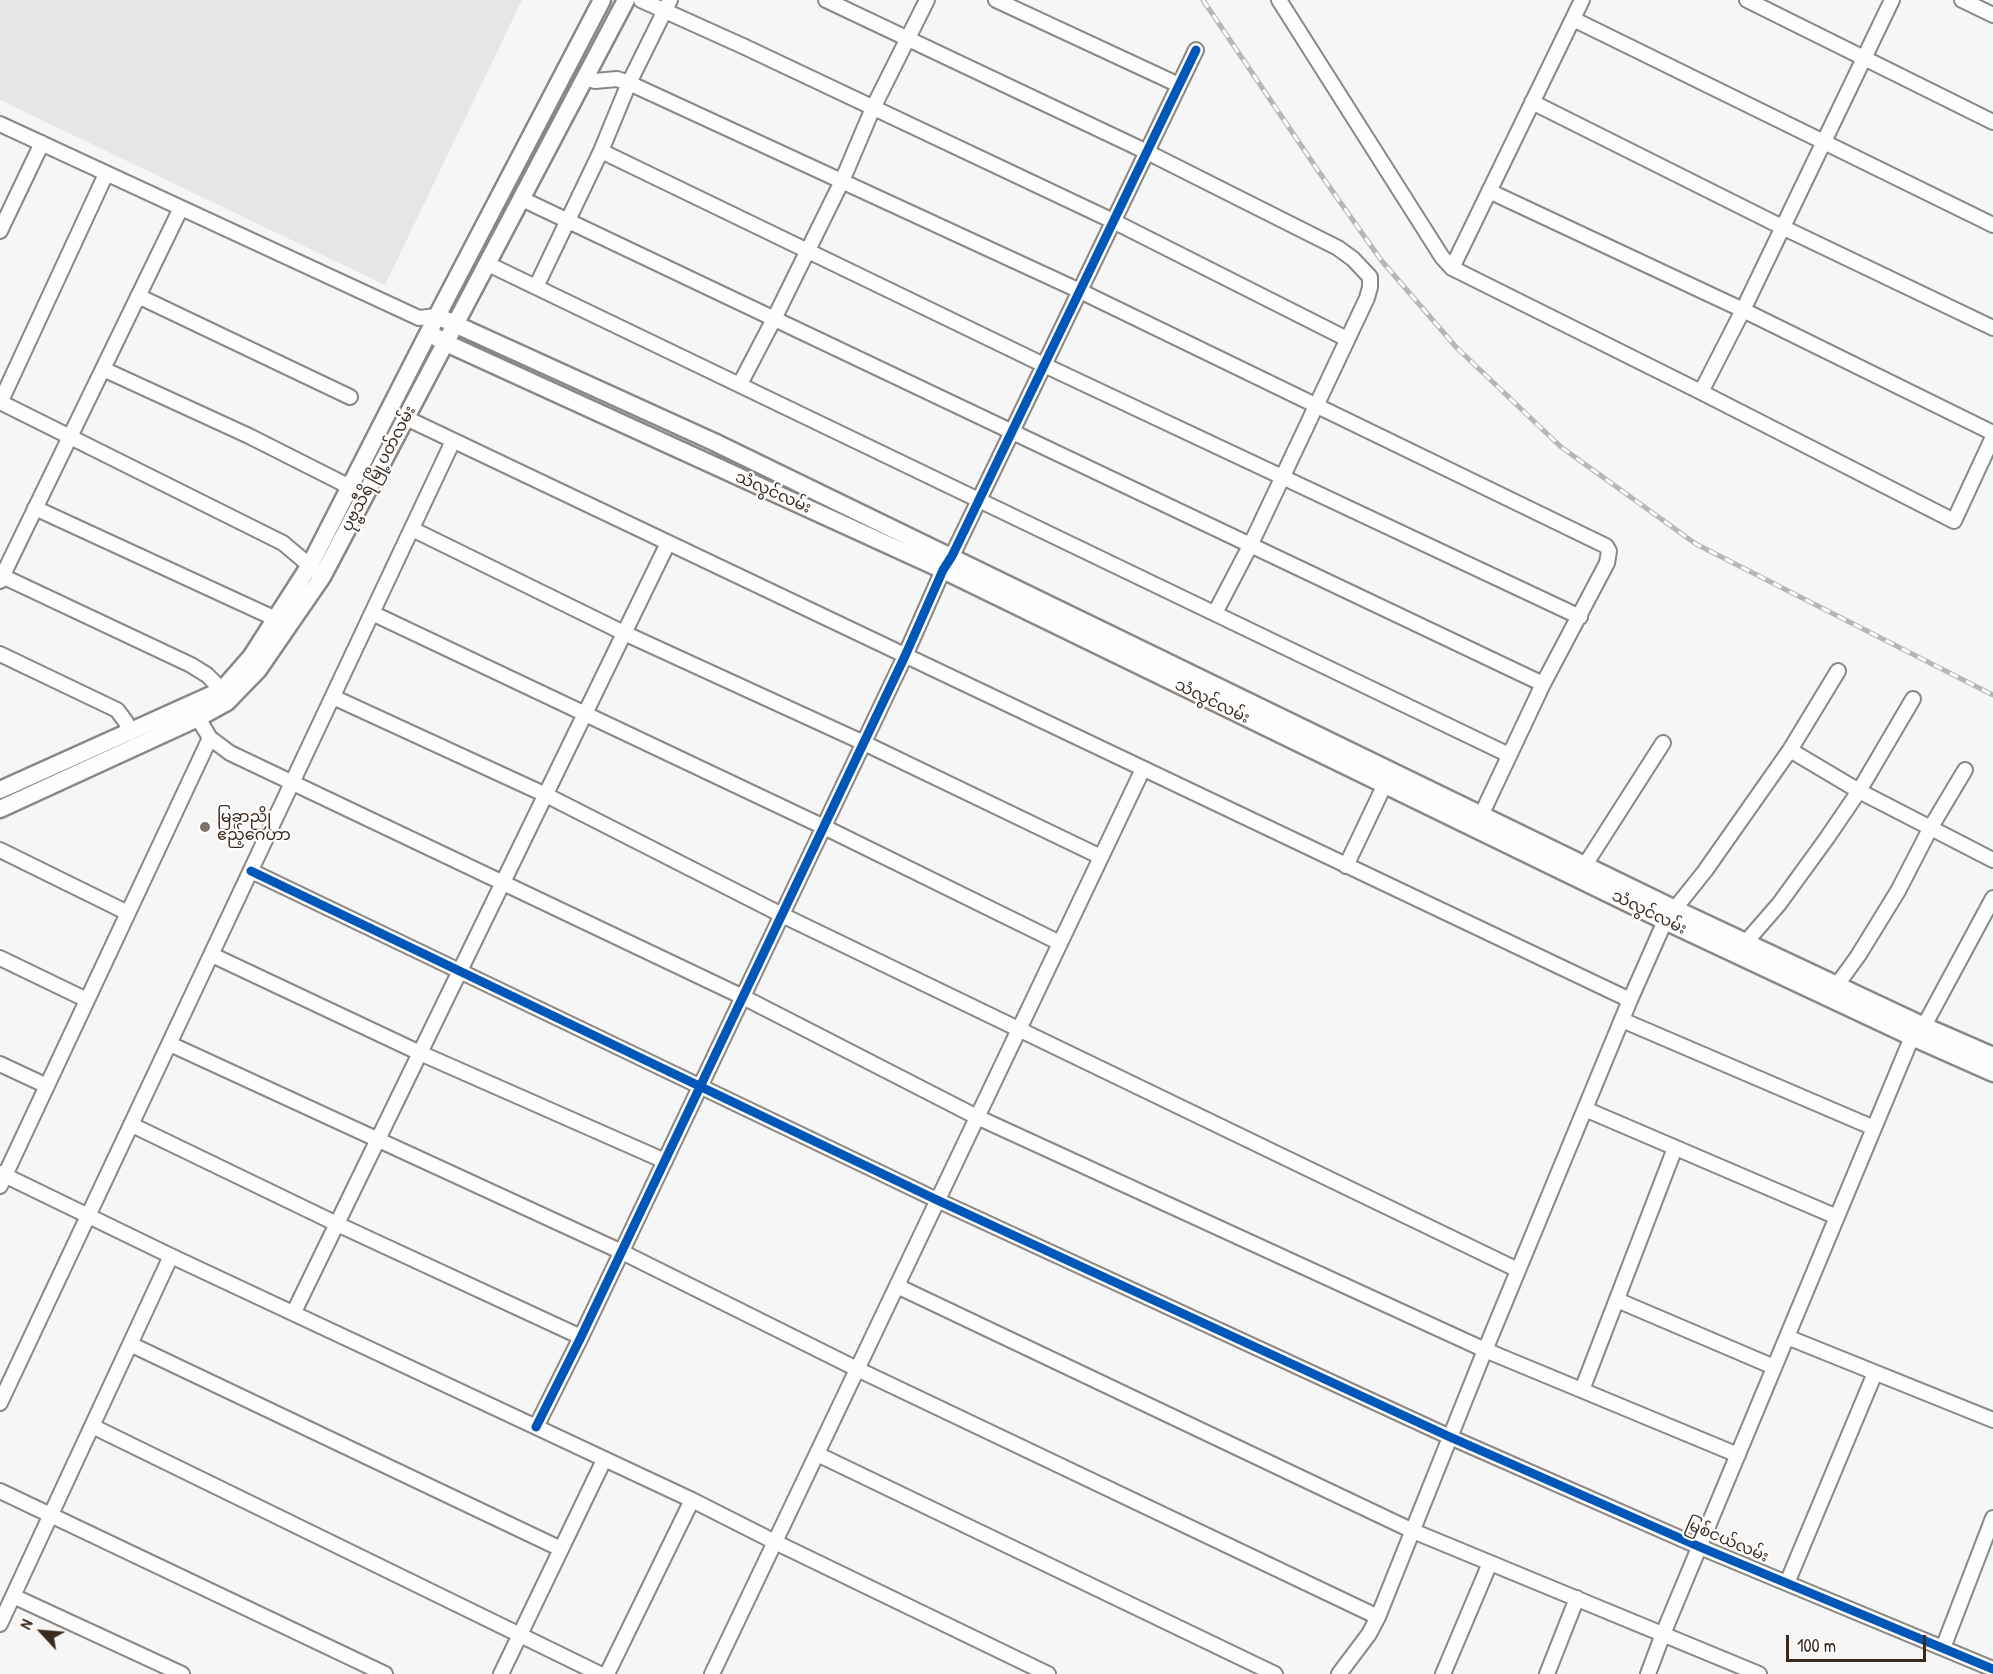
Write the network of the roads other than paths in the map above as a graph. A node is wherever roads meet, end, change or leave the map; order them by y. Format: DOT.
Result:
graph roads {
  1 [pos="602,0"];
  2 [pos="626,0"];
  3 [pos="640,0"];
  4 [pos="826,0"];
  5 [pos="927,0"];
  6 [pos="996,0"];
  7 [pos="1280,0"];
  8 [pos="1582,0"];
  9 [pos="1747,0"];
  10 [pos="1892,0"];
  11 [pos="1962,0"];
  12 [pos="668,5"];
  13 [pos="1993,15"];
  14 [pos="1573,19"];
  15 [pos="909,38"];
  16 [pos="1196,50"];
  17 [pos="1864,57"];
  18 [pos="586,78"];
  19 [pos="629,83"];
  20 [pos="1179,84"];
  21 [pos="1532,102"];
  22 [pos="873,108"];
  23 [pos="1993,122"];
  24 [pos="0,124"];
  25 [pos="1823,142"];
  26 [pos="42,143"];
  27 [pos="600,150"];
  28 [pos="1147,152"];
  29 [pos="106,174"];
  30 [pos="842,181"];
  31 [pos="1489,191"];
  32 [pos="522,199"];
  33 [pos="181,208"];
  34 [pos="567,221"];
  35 [pos="1113,221"];
  36 [pos="1993,225"];
  37 [pos="1782,227"];
  38 [pos="0,231"];
  39 [pos="807,250"];
  40 [pos="488,264"];
  41 [pos="1452,268"];
  42 [pos="536,287"];
  43 [pos="1080,291"];
  44 [pos="138,296"];
  45 [pos="1743,310"];
  46 [pos="437,316"];
  47 [pos="419,318"];
  48 [pos="774,319"];
  49 [pos="456,326"];
  50 [pos="1993,328"];
  51 [pos="429,333"];
  52 [pos="1347,339"];
  53 [pos="446,343"];
  54 [pos="1044,365"];
  55 [pos="103,369"];
  56 [pos="740,384"];
  57 [pos="1701,392"];
  58 [pos="350,397"];
  59 [pos="0,402"];
  60 [pos="1316,405"];
  61 [pos="406,418"];
  62 [pos="1012,432"];
  63 [pos="1993,435"];
  64 [pos="70,436"];
  65 [pos="453,441"];
  66 [pos="1282,477"];
  67 [pos="350,487"];
  68 [pos="979,499"];
  69 [pos="35,508"];
  70 [pos="412,529"];
  71 [pos="668,543"];
  72 [pos="1250,546"];
  73 [pos="948,563"];
  74 [pos="316,571"];
  75 [pos="1,578"];
  76 [pos="1215,612"];
  77 [pos="372,613"];
  78 [pos="1580,617"];
  79 [pos="276,619"];
  80 [pos="624,633"];
  81 [pos="0,654"];
  82 [pos="905,656"];
  83 [pos="1838,671"];
  84 [pos="1543,684"];
  85 [pos="222,690"];
  86 [pos="333,697"];
  87 [pos="1913,699"];
  88 [pos="585,714"];
  89 [pos="198,718"];
  90 [pos="129,733"];
  91 [pos="210,738"];
  92 [pos="864,743"];
  93 [pos="1663,743"];
  94 [pos="1790,750"];
  95 [pos="1509,755"];
  96 [pos="1143,769"];
  97 [pos="1965,770"];
  98 [pos="292,783"];
  99 [pos="1385,784"];
  100 [pos="6,788"];
  101 [pos="1859,791"];
  102 [pos="546,795"];
  103 [pos="19,801"];
  104 [pos="0,809"];
  105 [pos="1478,822"];
  106 [pos="824,827"];
  107 [pos="1931,827"];
  108 [pos="0,850"];
  109 [pos="1101,857"];
  110 [pos="1993,860"];
  111 [pos="1585,865"];
  112 [pos="1346,866"];
  113 [pos="251,871"];
  114 [pos="504,882"];
  115 [pos="1993,898"];
  116 [pos="128,913"];
  117 [pos="782,915"];
  118 [pos="1670,915"];
  119 [pos="1746,942"];
  120 [pos="1060,944"];
  121 [pos="212,955"];
  122 [pos="0,958"];
  123 [pos="460,972"];
  124 [pos="1837,985"];
  125 [pos="743,997"];
  126 [pos="87,1000"];
  127 [pos="1630,1000"];
  128 [pos="1622,1020"];
  129 [pos="1019,1029"];
  130 [pos="1918,1032"];
  131 [pos="170,1044"];
  132 [pos="420,1053"];
  133 [pos="1993,1056"];
  134 [pos="0,1064"];
  135 [pos="1993,1073"];
  136 [pos="47,1086"];
  137 [pos="700,1088"];
  138 [pos="1585,1109"];
  139 [pos="977,1117"];
  140 [pos="132,1125"];
  141 [pos="1874,1128"];
  142 [pos="378,1140"];
  143 [pos="1675,1148"];
  144 [pos="665,1161"];
  145 [pos="2,1178"];
  146 [pos="937,1200"];
  147 [pos="89,1216"];
  148 [pos="1837,1217"];
  149 [pos="337,1224"];
  150 [pos="622,1252"];
  151 [pos="171,1256"];
  152 [pos="1518,1270"];
  153 [pos="897,1286"];
  154 [pos="1617,1300"];
  155 [pos="294,1312"];
  156 [pos="581,1337"];
  157 [pos="1787,1337"];
  158 [pos="130,1344"];
  159 [pos="1485,1350"];
  160 [pos="1774,1367"];
  161 [pos="857,1369"];
  162 [pos="1875,1372"];
  163 [pos="1582,1390"];
  164 [pos="0,1403"];
  165 [pos="1993,1420"];
  166 [pos="92,1426"];
  167 [pos="536,1427"];
  168 [pos="1450,1437"];
  169 [pos="817,1454"];
  170 [pos="1738,1455"];
  171 [pos="604,1460"];
  172 [pos="0,1491"];
  173 [pos="692,1500"];
  174 [pos="50,1516"];
  175 [pos="1993,1518"];
  176 [pos="1413,1531"];
  177 [pos="775,1542"];
  178 [pos="1700,1547"];
  179 [pos="561,1549"];
  180 [pos="1490,1563"];
  181 [pos="1786,1583"];
  182 [pos="13,1596"];
  183 [pos="1576,1598"];
  184 [pos="1378,1617"];
  185 [pos="0,1624"];
  186 [pos="1663,1634"];
  187 [pos="521,1635"];
  188 [pos="1943,1648"];
  189 [pos="1343,1669"];
  190 [pos="1993,1669"];
  191 [pos="1753,1673"];
  192 [pos="182,1674"];
  193 [pos="385,1674"];
  194 [pos="501,1674"];
  195 [pos="600,1674"];
  196 [pos="607,1674"];
  197 [pos="712,1674"];
  198 [pos="1048,1674"];
  199 [pos="1275,1674"];
  200 [pos="1357,1674"];
  201 [pos="1443,1674"];
  202 [pos="1547,1674"];
  203 [pos="1648,1674"];
  1 -- 46 [label="main road, ပုဗ္ဗသီရိ မြို့ပတ်လမ်း"];
  2 -- 18 [label="main road, ပုဗ္ဗသီရိ မြို့ပတ်လမ်း"];
  3 -- 12 [label="street"];
  4 -- 15 [label="street"];
  5 -- 15 [label="street"];
  6 -- 20 [label="street"];
  7 -- 41 [label="street"];
  8 -- 14 [label="street"];
  9 -- 17 [label="street"];
  10 -- 17 [label="street"];
  11 -- 13 [label="street"];
  12 -- 19 [label="street"];
  12 -- 22 [label="street"];
  14 -- 21 [label="street"];
  14 -- 25 [label="street"];
  15 -- 22 [label="street"];
  15 -- 28 [label="street"];
  16 -- 20 [label="street"];
  17 -- 23 [label="street"];
  17 -- 25 [label="street"];
  18 -- 19 [label="street"];
  18 -- 32 [label="main road, ပုဗ္ဗသီရိ မြို့ပတ်လမ်း"];
  19 -- 27 [label="street"];
  19 -- 30 [label="street"];
  20 -- 28 [label="street"];
  21 -- 31 [label="street"];
  21 -- 37 [label="street"];
  22 -- 30 [label="street"];
  22 -- 35 [label="street"];
  24 -- 26 [label="street"];
  25 -- 36 [label="street"];
  25 -- 37 [label="street"];
  26 -- 29 [label="street"];
  26 -- 38 [label="street"];
  27 -- 34 [label="street"];
  27 -- 39 [label="street"];
  28 -- 35 [label="street"];
  28 -- 52 [label="street"];
  29 -- 33 [label="street"];
  29 -- 59 [label="street"];
  30 -- 39 [label="street"];
  30 -- 43 [label="street"];
  31 -- 41 [label="street"];
  31 -- 45 [label="street"];
  32 -- 34 [label="street"];
  32 -- 40 [label="main road, ပုဗ္ဗသီရိ မြို့ပတ်လမ်း"];
  33 -- 44 [label="street"];
  33 -- 47 [label="street"];
  34 -- 42 [label="street"];
  34 -- 48 [label="street"];
  35 -- 43 [label="street"];
  35 -- 52 [label="street"];
  37 -- 45 [label="street"];
  37 -- 50 [label="street"];
  39 -- 48 [label="street"];
  39 -- 54 [label="street"];
  40 -- 42 [label="street"];
  40 -- 49 [label="main road, ပုဗ္ဗသီရိ မြို့ပတ်လမ်း"];
  41 -- 57 [label="street"];
  42 -- 56 [label="street"];
  43 -- 54 [label="street"];
  43 -- 60 [label="street"];
  44 -- 55 [label="street"];
  44 -- 58 [label="street"];
  45 -- 57 [label="street"];
  45 -- 63 [label="street"];
  46 -- 47 [label="street"];
  46 -- 49 [label="main road, သံလွင်လမ်း"];
  46 -- 51 [label="main road, ပုဗ္ဗသီရိ မြို့ပတ်လမ်း"];
  47 -- 51 [label="street"];
  48 -- 56 [label="street"];
  48 -- 62 [label="street"];
  49 -- 53 [label="main road, ပုဗ္ဗသီရိ မြို့ပတ်လမ်း"];
  49 -- 73 [label="main road, သံလွင်လမ်း"];
  51 -- 53 [label="main road, သံလွင်လမ်း"];
  51 -- 67 [label="main road, ပုဗ္ဗသီရိ မြို့ပတ်လမ်း"];
  52 -- 60 [label="street"];
  53 -- 61 [label="main road, ပုဗ္ဗသီရိ မြို့ပတ်လမ်း"];
  53 -- 73 [label="main road, သံလွင်လမ်း"];
  54 -- 62 [label="street"];
  54 -- 66 [label="street"];
  55 -- 64 [label="street"];
  55 -- 67 [label="street"];
  56 -- 68 [label="street"];
  57 -- 63 [label="street"];
  59 -- 64 [label="street"];
  60 -- 66 [label="street"];
  60 -- 78 [label="street"];
  61 -- 65 [label="street"];
  61 -- 74 [label="main road, ပုဗ္ဗသီရိ မြို့ပတ်လမ်း"];
  62 -- 68 [label="street"];
  62 -- 72 [label="street"];
  64 -- 69 [label="street"];
  64 -- 74 [label="street"];
  65 -- 70 [label="street"];
  65 -- 71 [label="street"];
  66 -- 72 [label="street"];
  66 -- 78 [label="street"];
  67 -- 74 [label="main road, ပုဗ္ဗသီရိ မြို့ပတ်လမ်း"];
  68 -- 73 [label="street"];
  68 -- 76 [label="street"];
  69 -- 75 [label="street"];
  69 -- 79 [label="street"];
  70 -- 77 [label="street"];
  70 -- 80 [label="street"];
  71 -- 80 [label="street"];
  71 -- 82 [label="street"];
  72 -- 76 [label="street"];
  72 -- 84 [label="street"];
  73 -- 82 [label="street"];
  73 -- 99 [label="main road, သံလွင်လမ်း"];
  73 -- 105 [label="main road, သံလွင်လမ်း"];
  74 -- 79 [label="main road, ပုဗ္ဗသီရိ မြို့ပတ်လမ်း"];
  74 -- 89 [label="main road, ပုဗ္ဗသီရိ မြို့ပတ်လမ်း"];
  75 -- 85 [label="street"];
  76 -- 95 [label="street"];
  77 -- 86 [label="street"];
  77 -- 88 [label="street"];
  78 -- 84 [label="street"];
  79 -- 85 [label="main road, ပုဗ္ဗသီရိ မြို့ပတ်လမ်း"];
  80 -- 88 [label="street"];
  80 -- 92 [label="street"];
  81 -- 90 [label="street"];
  82 -- 92 [label="street"];
  82 -- 96 [label="street"];
  83 -- 94 [label="street"];
  84 -- 95 [label="street"];
  85 -- 90 [label="main road, ပုဗ္ဗသီရိ မြို့ပတ်လမ်း"];
  86 -- 98 [label="street"];
  86 -- 102 [label="street"];
  87 -- 101 [label="street"];
  88 -- 102 [label="street"];
  88 -- 106 [label="street"];
  89 -- 91 [label="street"];
  89 -- 103 [label="main road, ပုဗ္ဗသီရိ မြို့ပတ်လမ်း"];
  90 -- 100 [label="main road, ပုဗ္ဗသီရိ မြို့ပတ်လမ်း"];
  91 -- 98 [label="street"];
  91 -- 116 [label="street"];
  92 -- 106 [label="street"];
  92 -- 109 [label="street"];
  93 -- 111 [label="street"];
  94 -- 101 [label="street"];
  94 -- 118 [label="street"];
  95 -- 105 [label="street"];
  96 -- 109 [label="street"];
  96 -- 112 [label="street"];
  97 -- 107 [label="street"];
  98 -- 113 [label="street"];
  98 -- 114 [label="street"];
  99 -- 105 [label="main road, သံလွင်လမ်း"];
  99 -- 112 [label="street"];
  100 -- 103 [label="main road"];
  101 -- 107 [label="street"];
  101 -- 119 [label="street"];
  102 -- 114 [label="street"];
  102 -- 117 [label="street"];
  103 -- 104 [label="main road, ပုဗ္ဗသီရိ မြို့ပတ်လမ်း"];
  105 -- 111 [label="main road, သံလွင်လမ်း"];
  105 -- 118 [label="main road, သံလွင်လမ်း"];
  106 -- 117 [label="street"];
  106 -- 120 [label="street"];
  107 -- 110 [label="street"];
  107 -- 124 [label="street"];
  108 -- 116 [label="street"];
  109 -- 120 [label="street"];
  111 -- 118 [label="main road, သံလွင်လမ်း"];
  112 -- 127 [label="street"];
  113 -- 121 [label="street"];
  113 -- 123 [label="street, မြစ်ငယ်လမ်း"];
  114 -- 123 [label="street"];
  114 -- 125 [label="street"];
  115 -- 130 [label="street"];
  116 -- 126 [label="street"];
  117 -- 125 [label="street"];
  117 -- 129 [label="street"];
  118 -- 119 [label="main road, သံလွင်လမ်း"];
  118 -- 127 [label="street"];
  118 -- 130 [label="main road, သံလွင်လမ်း"];
  119 -- 124 [label="main road, သံလွင်လမ်း"];
  120 -- 129 [label="street"];
  121 -- 131 [label="street"];
  121 -- 132 [label="street"];
  122 -- 126 [label="street"];
  123 -- 132 [label="street"];
  123 -- 137 [label="street, မြစ်ငယ်လမ်း"];
  124 -- 130 [label="main road, သံလွင်လမ်း"];
  125 -- 137 [label="street"];
  125 -- 139 [label="street"];
  126 -- 136 [label="street"];
  127 -- 128 [label="street"];
  128 -- 138 [label="street"];
  128 -- 141 [label="street"];
  129 -- 139 [label="street"];
  129 -- 152 [label="street"];
  130 -- 133 [label="main road, သံလွင်လမ်း"];
  130 -- 135 [label="main road, သံလွင်လမ်း"];
  130 -- 141 [label="street"];
  131 -- 140 [label="street"];
  131 -- 142 [label="street"];
  132 -- 142 [label="street"];
  132 -- 144 [label="street"];
  134 -- 136 [label="street"];
  136 -- 145 [label="street"];
  137 -- 144 [label="street"];
  137 -- 146 [label="street, မြစ်ငယ်လမ်း"];
  138 -- 143 [label="street"];
  138 -- 152 [label="street"];
  139 -- 146 [label="street"];
  139 -- 159 [label="street"];
  140 -- 147 [label="street"];
  140 -- 149 [label="street"];
  141 -- 148 [label="street"];
  142 -- 149 [label="street"];
  142 -- 150 [label="street"];
  143 -- 148 [label="street"];
  143 -- 154 [label="street"];
  144 -- 150 [label="street"];
  145 -- 147 [label="street"];
  146 -- 153 [label="street"];
  146 -- 168 [label="street, မြစ်ငယ်လမ်း"];
  147 -- 151 [label="street"];
  147 -- 164 [label="street"];
  148 -- 157 [label="street"];
  149 -- 155 [label="street"];
  149 -- 156 [label="street"];
  150 -- 156 [label="street"];
  150 -- 161 [label="street"];
  151 -- 155 [label="street"];
  151 -- 158 [label="street"];
  152 -- 159 [label="street"];
  153 -- 161 [label="street"];
  153 -- 176 [label="street"];
  154 -- 160 [label="street"];
  154 -- 163 [label="street"];
  155 -- 167 [label="street"];
  156 -- 167 [label="street"];
  157 -- 160 [label="street"];
  157 -- 162 [label="street"];
  158 -- 166 [label="street"];
  158 -- 179 [label="street"];
  159 -- 163 [label="street"];
  159 -- 168 [label="street"];
  160 -- 170 [label="street"];
  161 -- 169 [label="street"];
  161 -- 184 [label="street"];
  162 -- 165 [label="street"];
  162 -- 181 [label="street"];
  163 -- 170 [label="street"];
  166 -- 174 [label="street"];
  166 -- 187 [label="street"];
  167 -- 171 [label="street"];
  168 -- 176 [label="street"];
  168 -- 178 [label="street, မြစ်ငယ်လမ်း"];
  169 -- 177 [label="street"];
  169 -- 199 [label="street"];
  170 -- 178 [label="street"];
  171 -- 173 [label="street"];
  171 -- 179 [label="street"];
  172 -- 174 [label="street"];
  173 -- 177 [label="street"];
  173 -- 196 [label="street"];
  174 -- 182 [label="street"];
  174 -- 193 [label="street"];
  175 -- 188 [label="street"];
  176 -- 180 [label="street"];
  176 -- 184 [label="street"];
  177 -- 197 [label="street"];
  177 -- 198 [label="street"];
  178 -- 181 [label="street, မြစ်ငယ်လမ်း"];
  178 -- 186 [label="street"];
  179 -- 187 [label="street"];
  180 -- 183 [label="street"];
  180 -- 201 [label="street"];
  181 -- 188 [label="street, မြစ်ငယ်လမ်း"];
  182 -- 185 [label="street"];
  182 -- 192 [label="street"];
  183 -- 186 [label="street"];
  183 -- 202 [label="street"];
  184 -- 189 [label="street"];
  186 -- 191 [label="street"];
  186 -- 203 [label="street"];
  187 -- 194 [label="street"];
  187 -- 195 [label="street"];
  188 -- 190 [label="street, မြစ်ငယ်လမ်း"];
  189 -- 200 [label="street"];
}
